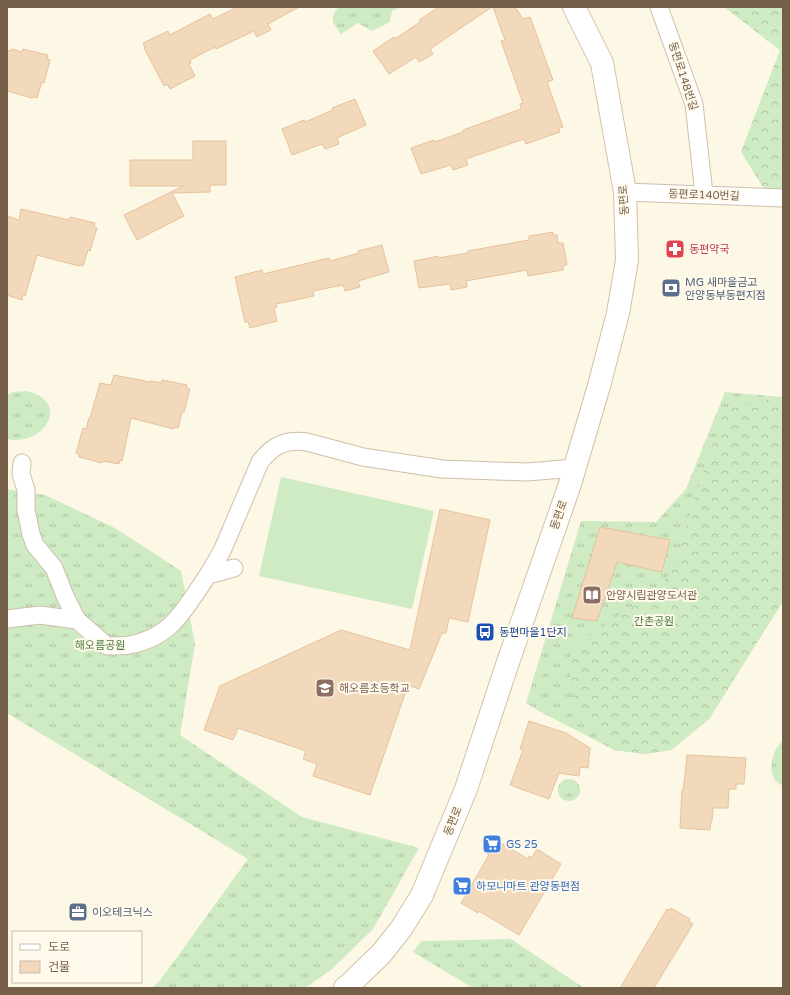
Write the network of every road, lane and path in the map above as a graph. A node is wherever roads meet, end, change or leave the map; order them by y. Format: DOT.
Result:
graph roads {
  1 [pos="574,7"];
  2 [pos="659,7"];
  3 [pos="625,192"];
  4 [pos="704,194"];
  5 [pos="783,198"];
  6 [pos="22,463"];
  7 [pos="575,468"];
  8 [pos="234,568"];
  9 [pos="208,575"];
  10 [pos="7,620"];
  11 [pos="77,620"];
  12 [pos="344,988"];
  1 -- 3 [label="street, 동편로"];
  2 -- 4 [label="street, 동편로148번길"];
  3 -- 4 [label="street, 동편로140번길"];
  3 -- 7 [label="street, 동편로"];
  4 -- 5 [label="street, 동편로140번길"];
  6 -- 11 [label="street"];
  7 -- 9 [label="street"];
  7 -- 12 [label="street, 동편로"];
  8 -- 9 [label="street"];
  9 -- 11 [label="street"];
  10 -- 11 [label="street"];
}
